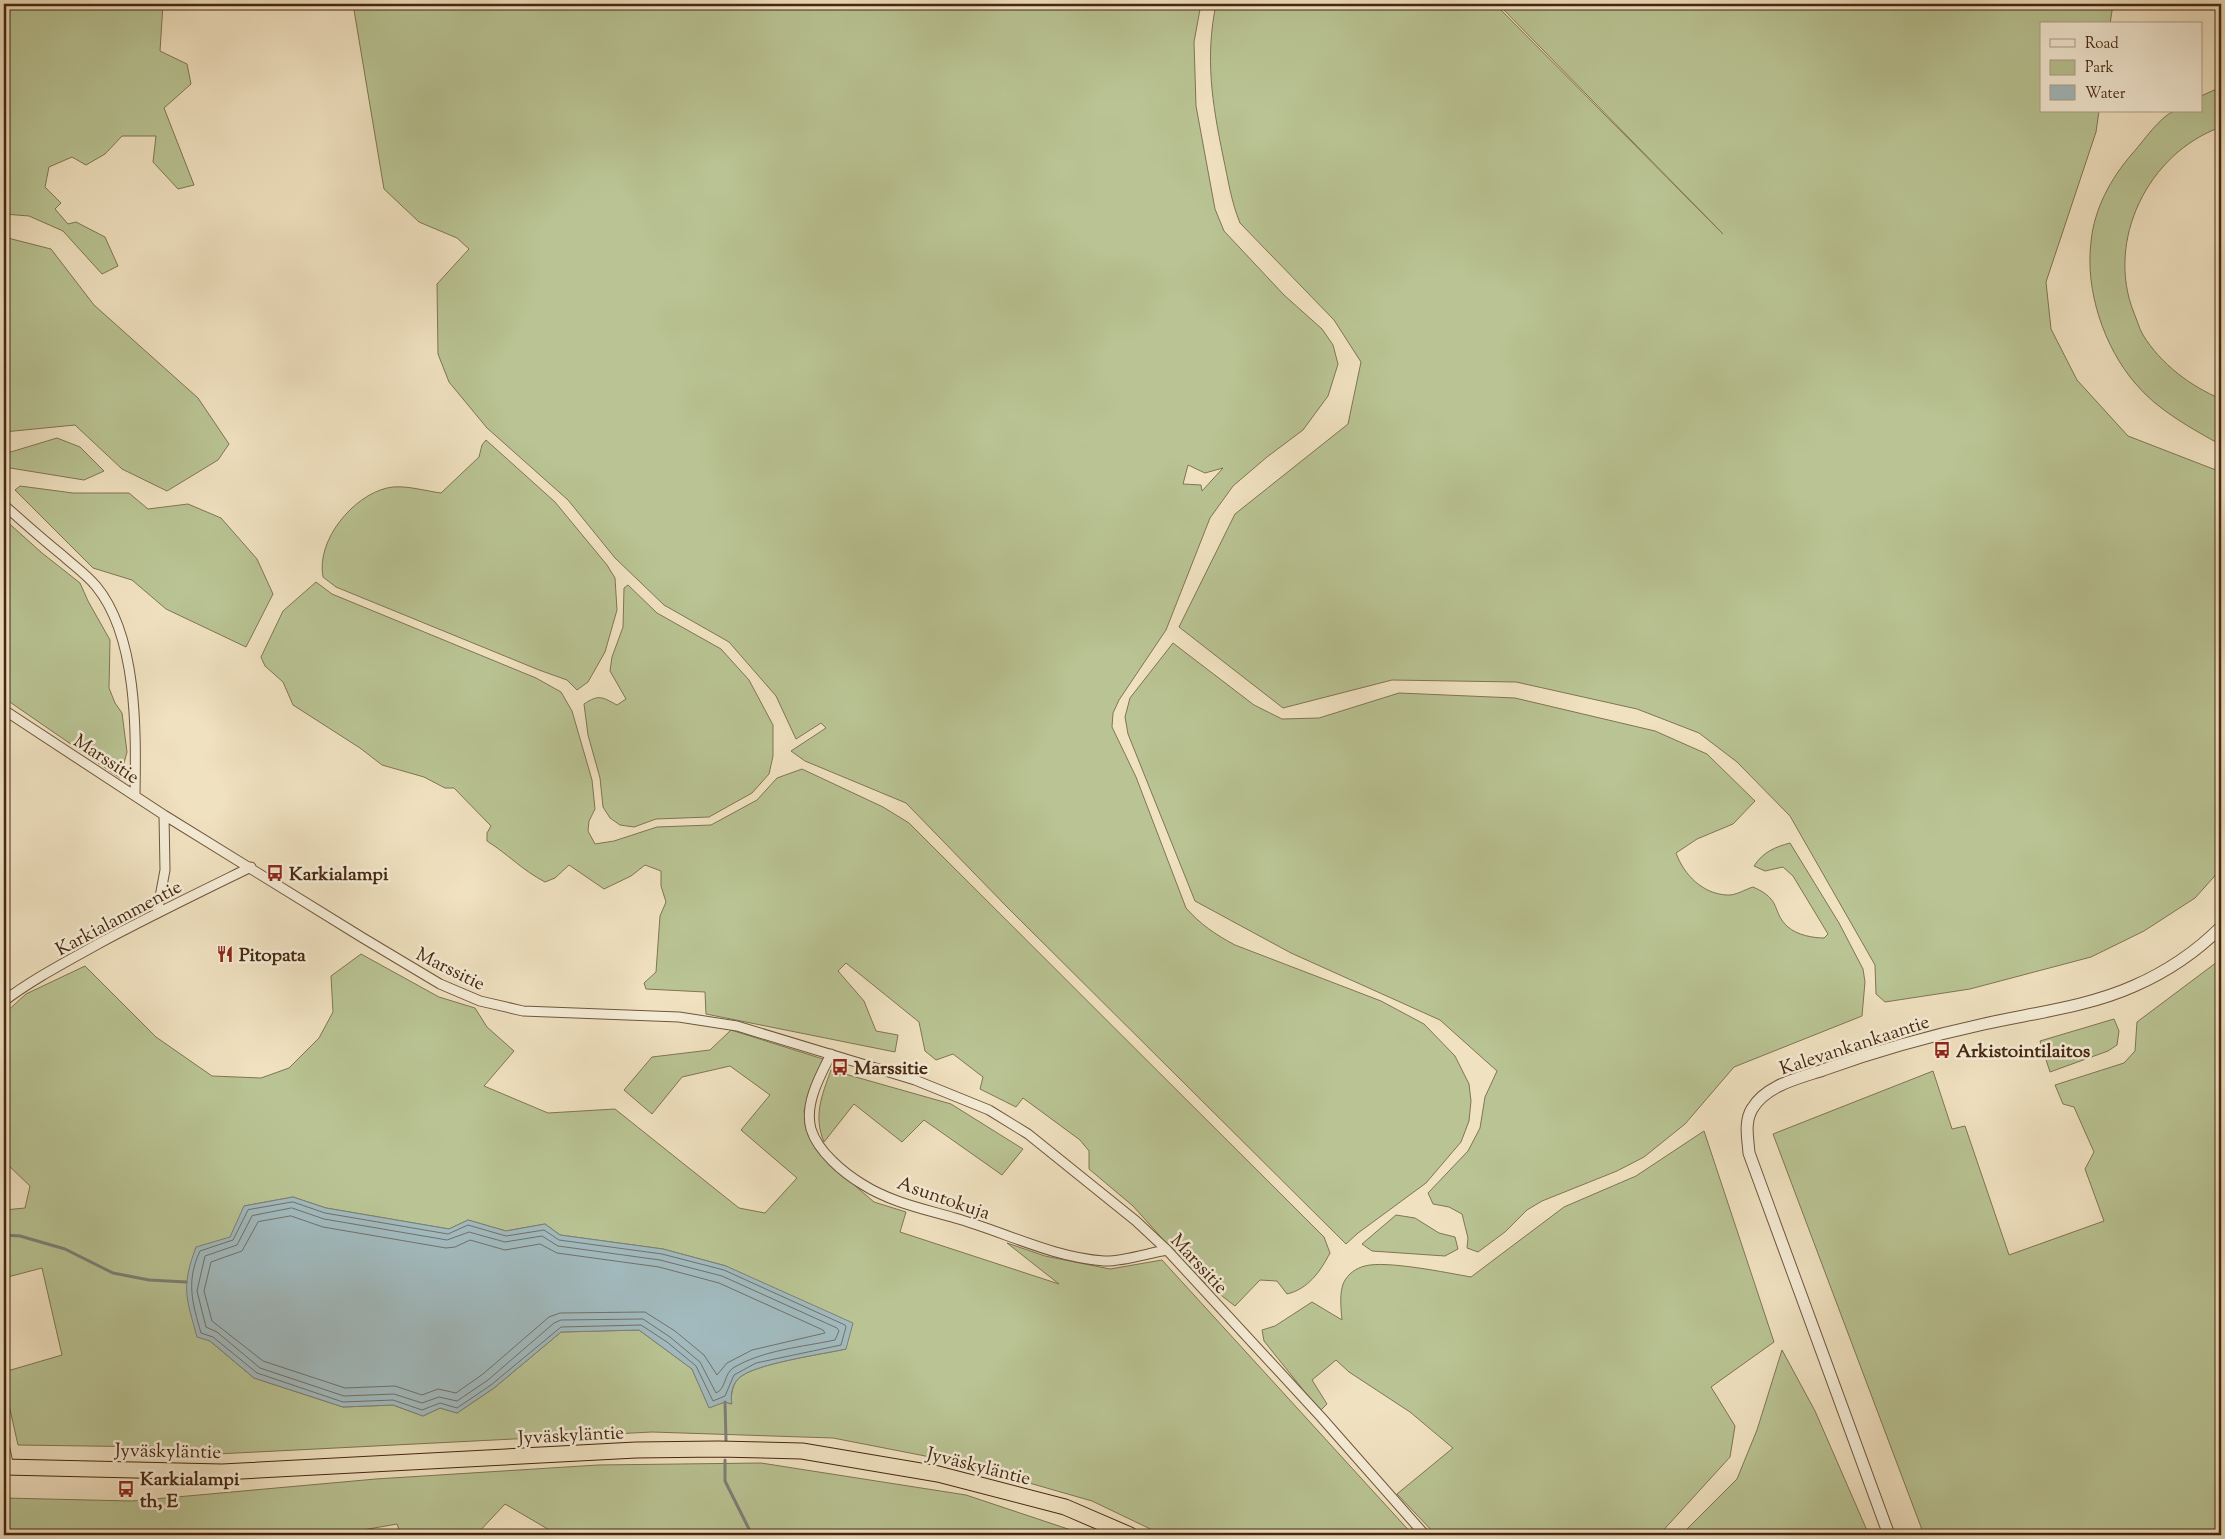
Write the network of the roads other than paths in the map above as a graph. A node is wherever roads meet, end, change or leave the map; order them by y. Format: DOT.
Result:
graph roads {
  1 [pos="4,505"];
  2 [pos="4,710"];
  3 [pos="136,795"];
  4 [pos="164,815"];
  5 [pos="251,867"];
  6 [pos="157,913"];
  7 [pos="2221,926"];
  8 [pos="4,1001"];
  9 [pos="832,1054"];
  10 [pos="1167,1250"];
  11 [pos="4,1444"];
  12 [pos="6,1467"];
  13 [pos="1130,1535"];
  14 [pos="1425,1535"];
  15 [pos="1889,1535"];
  1 -- 3 [label="street"];
  2 -- 3 [label="street, Marssitie"];
  3 -- 4 [label="street, Marssitie"];
  4 -- 5 [label="street, Marssitie"];
  4 -- 6 [label="street"];
  5 -- 6 [label="street, Karkialammentie"];
  5 -- 9 [label="street, Marssitie"];
  6 -- 8 [label="street, Karkialammentie"];
  7 -- 15 [label="street, Kalevankankaantie"];
  9 -- 10 [label="street, Marssitie"];
  9 -- 10 [label="street, Asuntokuja"];
  10 -- 14 [label="street, Marssitie"];
  11 -- 12 [label="street"];
  12 -- 13 [label="highway, Jyväskyläntie"];
}
